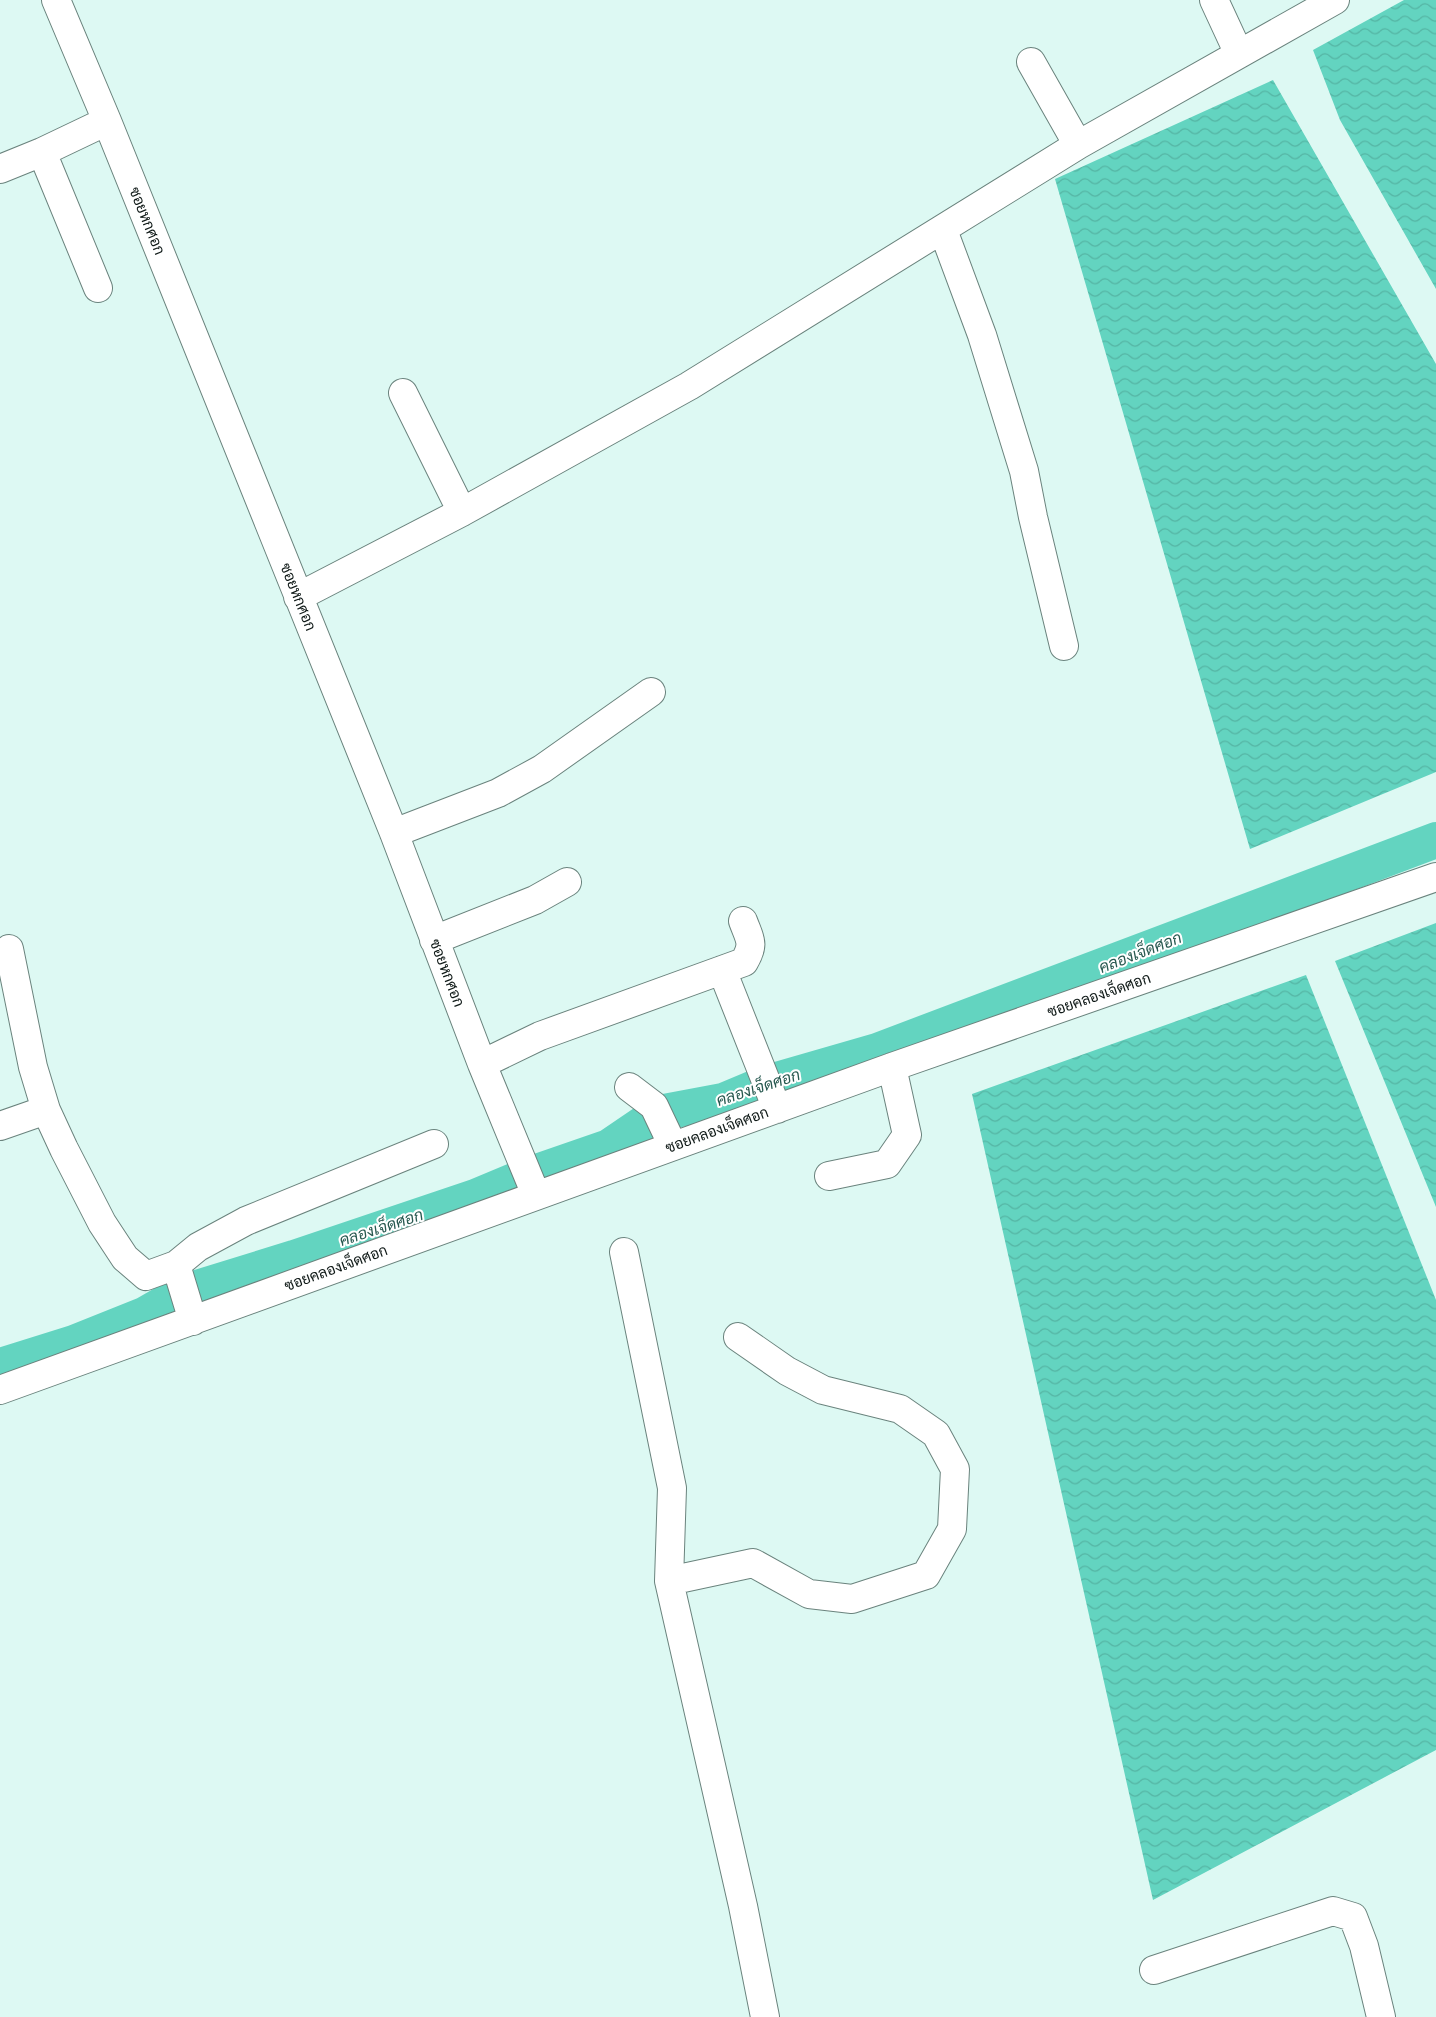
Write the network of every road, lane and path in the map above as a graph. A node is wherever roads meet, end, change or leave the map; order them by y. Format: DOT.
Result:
graph roads {
  1 [pos="56,0"];
  2 [pos="1214,0"];
  3 [pos="1335,0"];
  4 [pos="1240,54"];
  5 [pos="1031,62"];
  6 [pos="107,121"];
  7 [pos="1078,145"];
  8 [pos="42,152"];
  9 [pos="0,169"];
  10 [pos="943,230"];
  11 [pos="98,288"];
  12 [pos="403,393"];
  13 [pos="462,512"];
  14 [pos="298,597"];
  15 [pos="1064,646"];
  16 [pos="651,692"];
  17 [pos="406,829"];
  18 [pos="1436,877"];
  19 [pos="566,882"];
  20 [pos="743,921"];
  21 [pos="446,935"];
  22 [pos="9,949"];
  23 [pos="722,970"];
  24 [pos="482,1064"];
  25 [pos="892,1067"];
  26 [pos="629,1087"];
  27 [pos="773,1100"];
  28 [pos="46,1110"];
  29 [pos="0,1126"];
  30 [pos="664,1127"];
  31 [pos="434,1144"];
  32 [pos="829,1176"];
  33 [pos="536,1195"];
  34 [pos="624,1252"];
  35 [pos="177,1270"];
  36 [pos="192,1315"];
  37 [pos="738,1337"];
  38 [pos="0,1390"];
  39 [pos="669,1582"];
  40 [pos="1154,1970"];
  41 [pos="765,2017"];
  42 [pos="1381,2017"];
  1 -- 6 [label="street, ซอยหกศอก"];
  2 -- 4 [label="street"];
  3 -- 4 [label="street"];
  4 -- 7 [label="street"];
  5 -- 7 [label="street"];
  6 -- 8 [label="street"];
  6 -- 14 [label="street, ซอยหกศอก"];
  7 -- 10 [label="street"];
  8 -- 9 [label="street"];
  8 -- 11 [label="street"];
  10 -- 13 [label="street"];
  10 -- 15 [label="street"];
  12 -- 13 [label="street"];
  13 -- 14 [label="street"];
  14 -- 17 [label="street, ซอยหกศอก"];
  16 -- 17 [label="street"];
  17 -- 21 [label="street, ซอยหกศอก"];
  18 -- 25 [label="street, ซอยคลองเจ็ดศอก"];
  19 -- 21 [label="street"];
  20 -- 23 [label="street"];
  21 -- 24 [label="street, ซอยหกศอก"];
  22 -- 28 [label="street"];
  23 -- 24 [label="street"];
  23 -- 27 [label="street"];
  24 -- 33 [label="street, ซอยหกศอก"];
  25 -- 27 [label="street, ซอยคลองเจ็ดศอก"];
  25 -- 32 [label="street"];
  26 -- 30 [label="street"];
  27 -- 30 [label="street, ซอยคลองเจ็ดศอก"];
  28 -- 29 [label="street"];
  28 -- 35 [label="street"];
  30 -- 33 [label="street, ซอยคลองเจ็ดศอก"];
  31 -- 35 [label="street"];
  33 -- 36 [label="street, ซอยคลองเจ็ดศอก"];
  34 -- 39 [label="street"];
  35 -- 36 [label="street"];
  36 -- 38 [label="street, ซอยคลองเจ็ดศอก"];
  37 -- 39 [label="street"];
  39 -- 41 [label="street"];
  40 -- 42 [label="street"];
}
